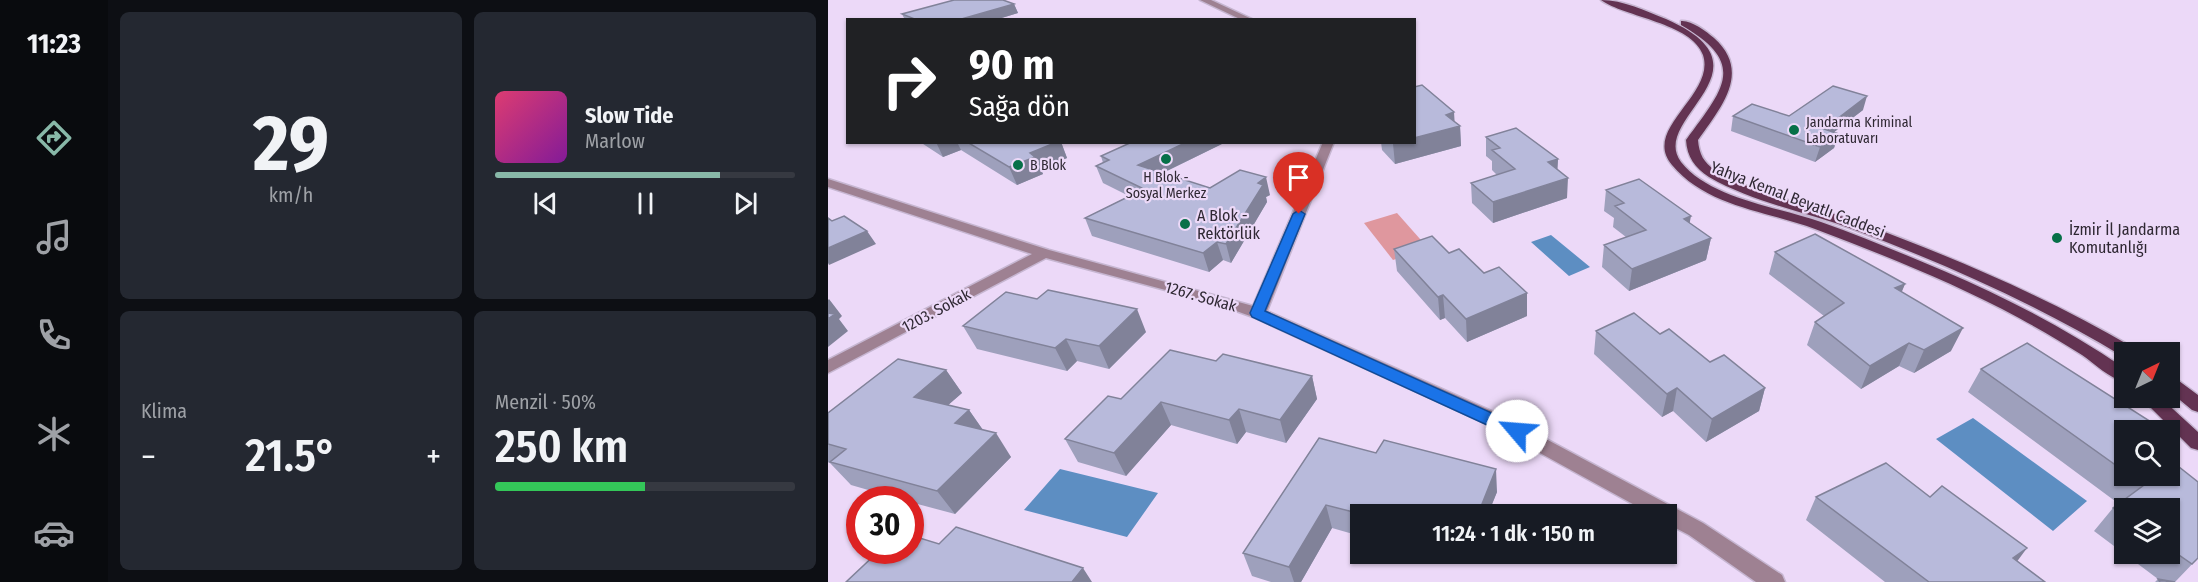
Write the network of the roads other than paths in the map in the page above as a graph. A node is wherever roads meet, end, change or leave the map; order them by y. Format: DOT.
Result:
graph roads {
  1 [pos="1204,0"];
  2 [pos="1605,0"];
  3 [pos="1624,0"];
  4 [pos="1245,18"];
  5 [pos="1328,144"];
  6 [pos="828,183"];
  7 [pos="1044,253"];
  8 [pos="1257,313"];
  9 [pos="2114,344"];
  10 [pos="828,367"];
  11 [pos="2114,369"];
  12 [pos="2180,391"];
  13 [pos="2198,405"];
  14 [pos="2161,408"];
  15 [pos="2198,443"];
  16 [pos="1774,582"];
  1 -- 4 [label="street"];
  2 -- 11 [label="main road, Yahya Kemal Beyatlı Caddesi"];
  3 -- 9 [label="main road, Yahya Kemal Beyatlı Caddesi"];
  5 -- 8 [label="street"];
  6 -- 7 [label="street, 1267. Sokak"];
  7 -- 8 [label="street, 1267. Sokak"];
  7 -- 10 [label="street, 1203. Sokak"];
  8 -- 16 [label="street, 1267. Sokak"];
  12 -- 13 [label="main road"];
  14 -- 15 [label="main road"];
}
